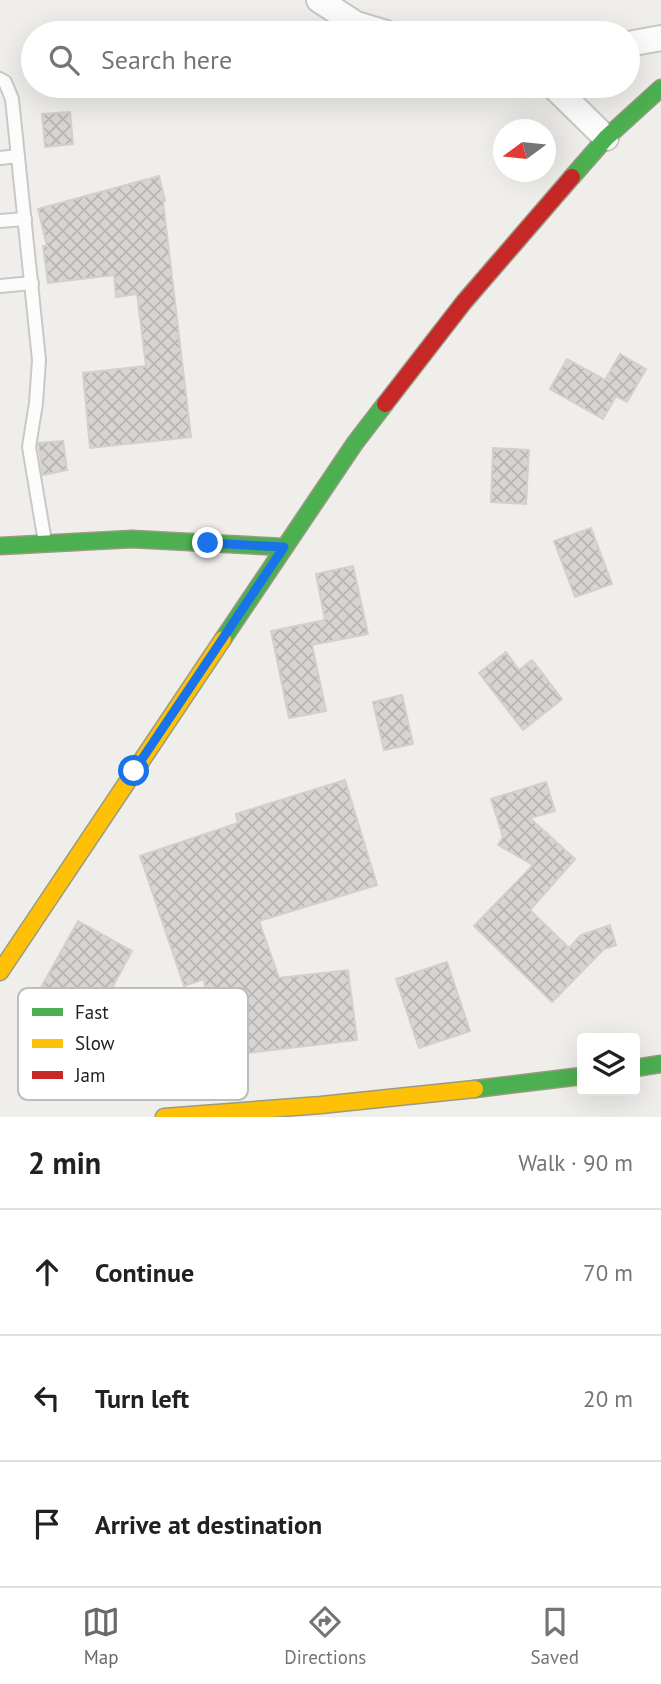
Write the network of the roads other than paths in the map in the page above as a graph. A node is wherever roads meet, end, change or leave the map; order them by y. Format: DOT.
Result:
graph roads {
  1 [pos="319,0"];
  2 [pos="351,21"];
  3 [pos="661,38"];
  4 [pos="640,42"];
  5 [pos="0,79"];
  6 [pos="661,88"];
  7 [pos="565,98"];
  8 [pos="606,138"];
  9 [pos="18,156"];
  10 [pos="0,158"];
  11 [pos="25,219"];
  12 [pos="0,221"];
  13 [pos="32,283"];
  14 [pos="0,286"];
  15 [pos="45,543"];
  16 [pos="0,546"];
  17 [pos="284,547"];
  18 [pos="0,972"];
  19 [pos="661,1064"];
  20 [pos="640,1067"];
  21 [pos="577,1077"];
  22 [pos="164,1117"];
  1 -- 2 [label="street"];
  3 -- 4 [label="street"];
  5 -- 9 [label="lane"];
  6 -- 8 [label="main road"];
  7 -- 8 [label="street"];
  8 -- 17 [label="main road"];
  9 -- 10 [label="lane"];
  9 -- 11 [label="lane"];
  11 -- 12 [label="lane"];
  11 -- 13 [label="lane"];
  13 -- 14 [label="lane"];
  13 -- 15 [label="lane"];
  15 -- 16 [label="main road"];
  15 -- 17 [label="main road"];
  17 -- 18 [label="main road"];
  19 -- 20 [label="main road"];
  21 -- 22 [label="main road"];
}
